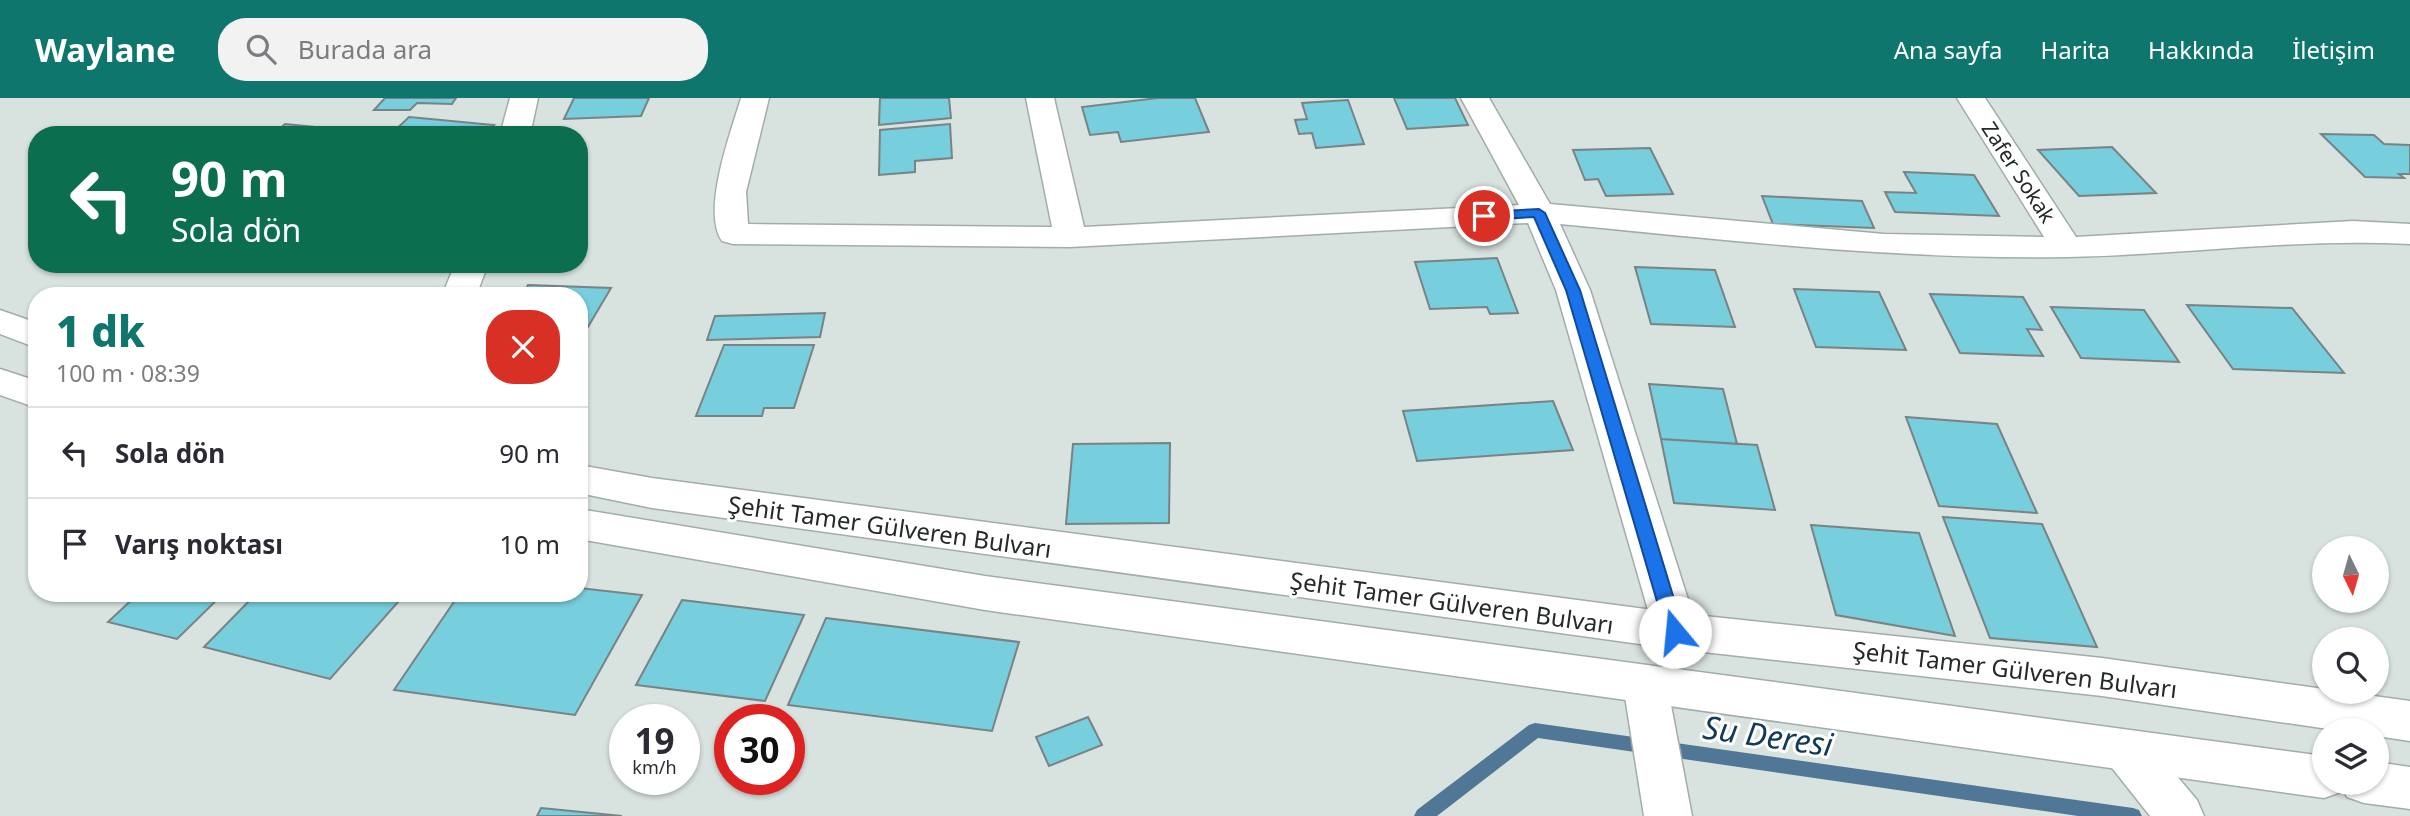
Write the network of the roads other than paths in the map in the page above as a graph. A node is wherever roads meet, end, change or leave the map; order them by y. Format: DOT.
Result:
graph roads {
  1 [pos="524,98"];
  2 [pos="755,98"];
  3 [pos="1040,98"];
  4 [pos="1475,98"];
  5 [pos="1971,98"];
  6 [pos="517,126"];
  7 [pos="1539,213"];
  8 [pos="2410,234"];
  9 [pos="1070,237"];
  10 [pos="2067,247"];
  11 [pos="0,321"];
  12 [pos="28,333"];
  13 [pos="0,382"];
  14 [pos="28,392"];
  15 [pos="588,480"];
  16 [pos="588,526"];
  17 [pos="1675,632"];
  18 [pos="1648,700"];
  19 [pos="2410,721"];
  20 [pos="2312,777"];
  21 [pos="2154,784"];
  22 [pos="2389,786"];
  23 [pos="2410,789"];
  24 [pos="1665,799"];
  1 -- 6 [label="street"];
  2 -- 9 [label="street"];
  3 -- 9 [label="street"];
  4 -- 7 [label="street"];
  5 -- 10 [label="street, Zafer Sokak"];
  7 -- 9 [label="street"];
  7 -- 10 [label="street"];
  7 -- 17 [label="street"];
  8 -- 10 [label="street"];
  11 -- 12 [label="street"];
  13 -- 14 [label="street"];
  15 -- 17 [label="street, Şehit Tamer Gülveren Bulvarı"];
  16 -- 18 [label="street, Şehit Tamer Gülveren Bulvarı"];
  17 -- 19 [label="street, Şehit Tamer Gülveren Bulvarı"];
  18 -- 21 [label="street, Şehit Tamer Gülveren Bulvarı"];
  18 -- 24 [label="street"];
  20 -- 21 [label="street, Şehit Tamer Gülveren Bulvarı"];
  22 -- 23 [label="street"];
}
